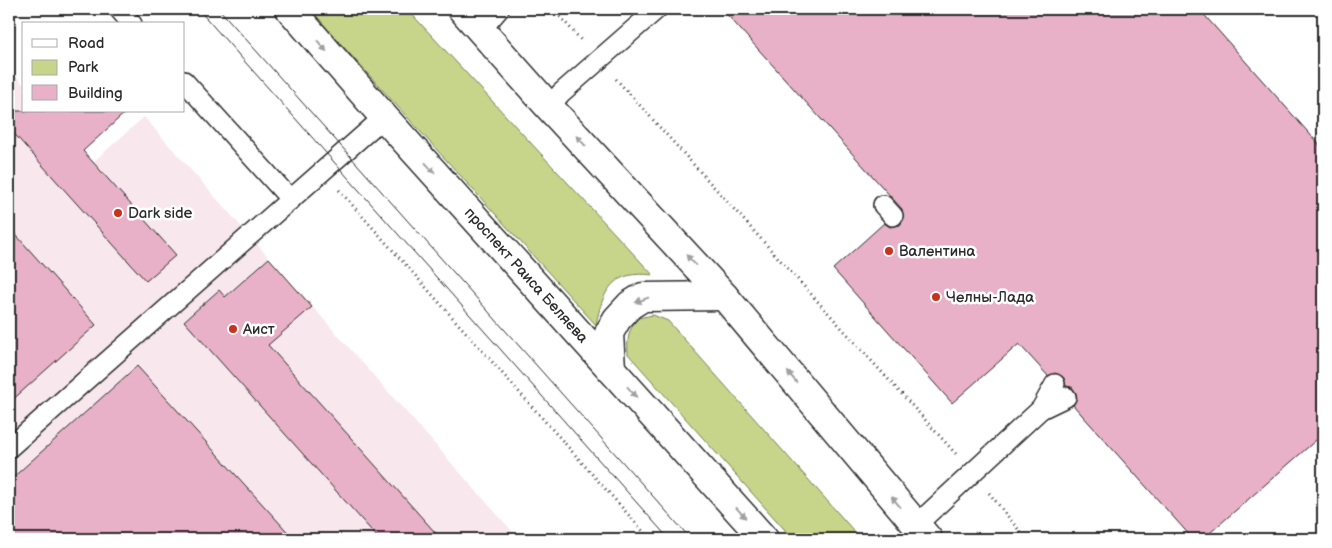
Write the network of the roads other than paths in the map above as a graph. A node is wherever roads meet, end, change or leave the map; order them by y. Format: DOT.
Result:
graph roads {
  1 [pos="119,9"];
  2 [pos="290,9"];
  3 [pos="462,9"];
  4 [pos="499,9"];
  5 [pos="657,9"];
  6 [pos="130,22"];
  7 [pos="481,30"];
  8 [pos="185,82"];
  9 [pos="549,107"];
  10 [pos="384,116"];
  11 [pos="291,200"];
  12 [pos="724,296"];
  13 [pos="611,369"];
  14 [pos="1061,391"];
  15 [pos="9,448"];
  16 [pos="922,533"];
  17 [pos="764,539"];
  1 -- 6 [label="lane"];
  2 -- 10 [label="street, проспект Раиса Беляева, one-way"];
  3 -- 7 [label="street"];
  4 -- 7 [label="lane"];
  5 -- 9 [label="lane"];
  7 -- 9 [label="street"];
  8 -- 11 [label="lane"];
  12 -- 9 [label="street, one-way"];
  10 -- 11 [label="lane"];
  10 -- 13 [label="street, проспект Раиса Беляева, one-way"];
  11 -- 15 [label="lane"];
  12 -- 13 [label="street, one-way"];
  16 -- 12 [label="street, one-way"];
  13 -- 17 [label="street, проспект Раиса Беляева, one-way"];
  14 -- 16 [label="lane"];
}
